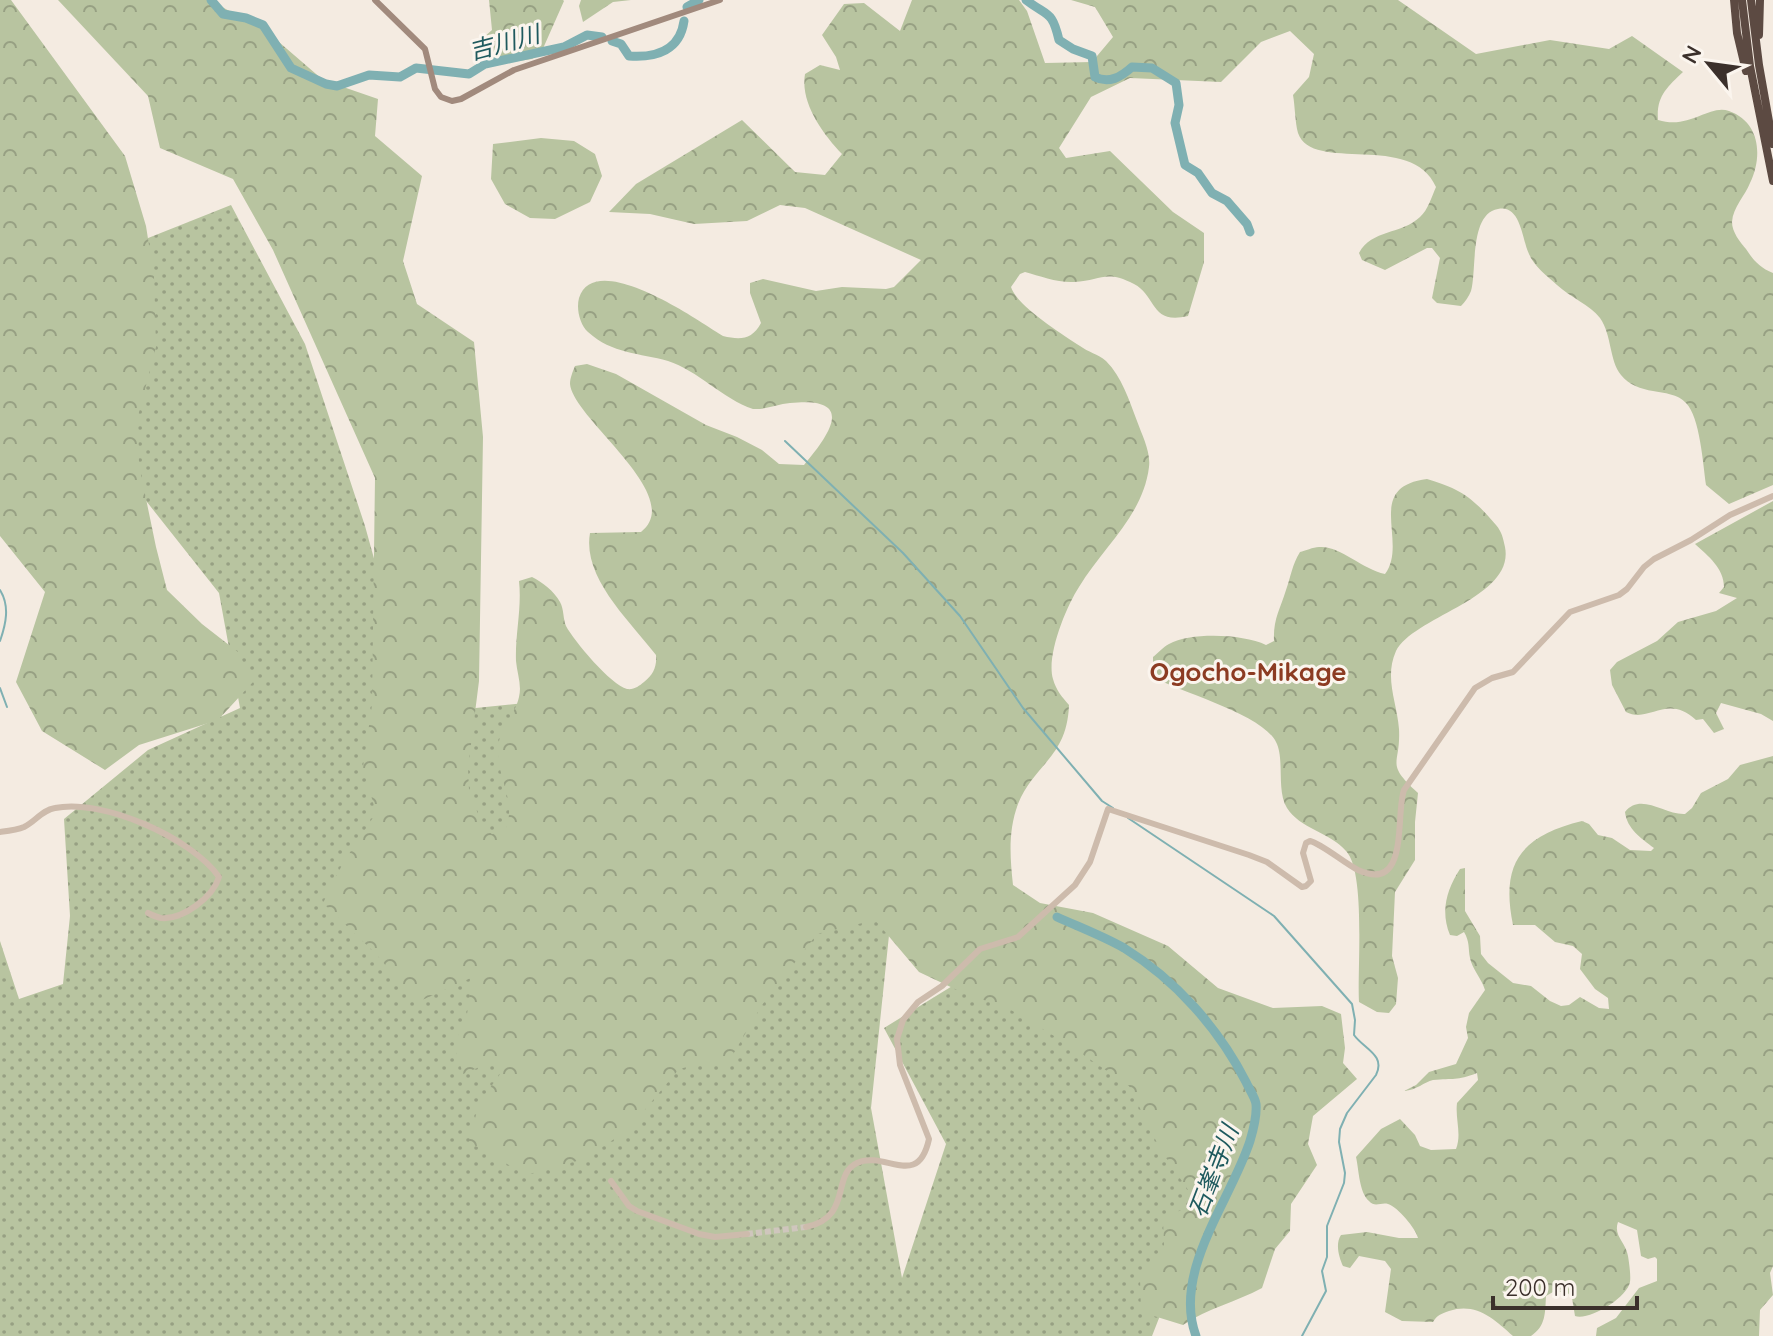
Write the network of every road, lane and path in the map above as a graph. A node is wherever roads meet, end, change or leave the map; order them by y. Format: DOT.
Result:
graph roads {
  1 [pos="375,0"];
  2 [pos="720,0"];
  3 [pos="1734,0"];
  4 [pos="1742,0"];
  5 [pos="1751,0"];
  6 [pos="1760,0"];
  7 [pos="1765,100"];
  8 [pos="1773,144"];
  9 [pos="1766,153"];
  10 [pos="1773,181"];
  11 [pos="1773,496"];
  12 [pos="0,832"];
  13 [pos="148,913"];
  14 [pos="611,1181"];
  15 [pos="806,1227"];
  16 [pos="747,1234"];
  1 -- 2 [label="main road"];
  3 -- 9 [label="highway"];
  4 -- 9 [label="highway"];
  5 -- 7 [label="highway"];
  6 -- 7 [label="highway"];
  7 -- 8 [label="highway"];
  9 -- 10 [label="highway"];
  11 -- 15 [label="street"];
  12 -- 13 [label="street"];
  14 -- 16 [label="street"];
}
